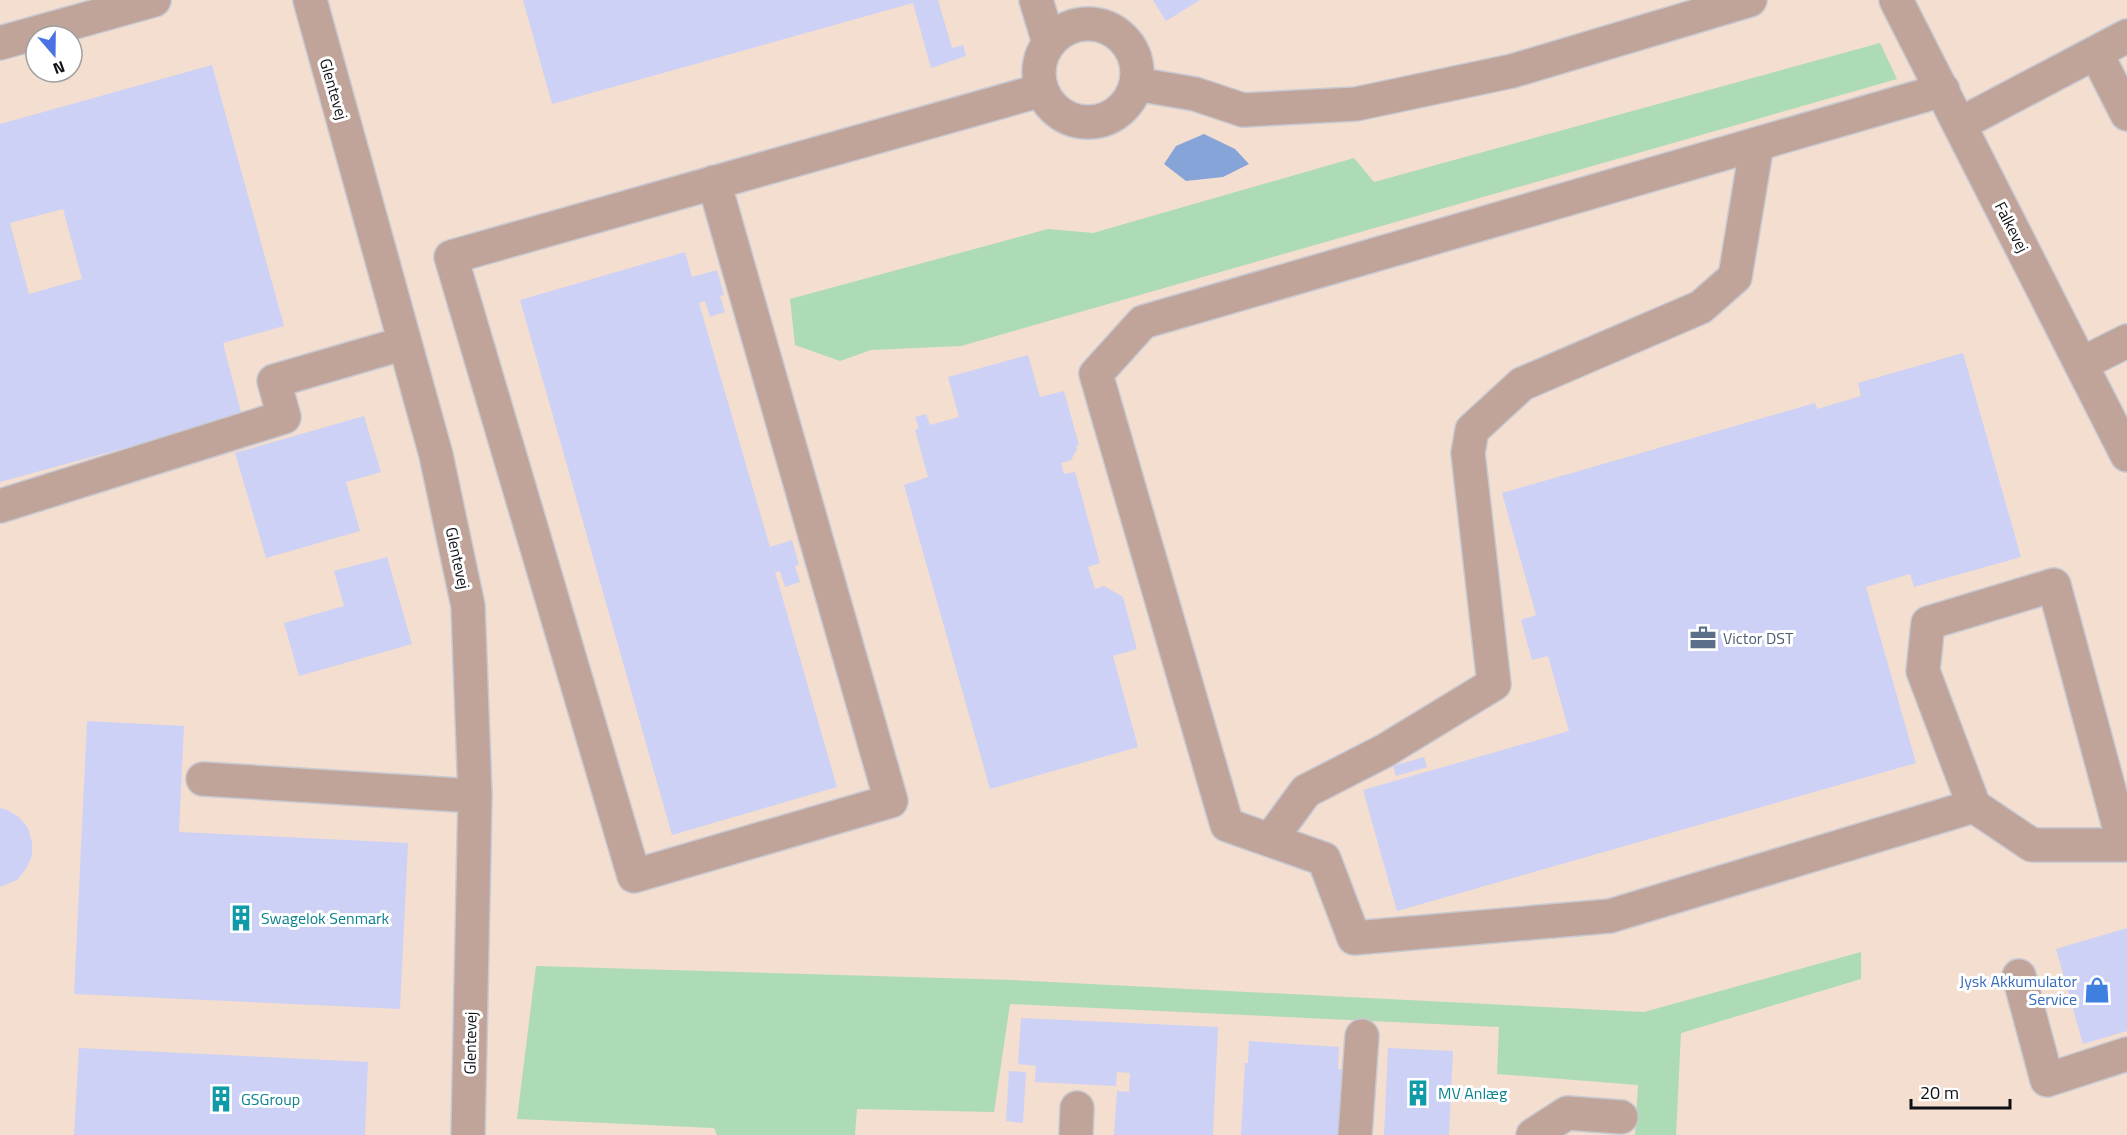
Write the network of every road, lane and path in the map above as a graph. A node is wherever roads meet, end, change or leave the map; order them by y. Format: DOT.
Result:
graph roads {
  1 [pos="154,0"];
  2 [pos="310,0"];
  3 [pos="1036,0"];
  4 [pos="1750,0"];
  5 [pos="1896,0"];
  6 [pos="2127,36"];
  7 [pos="1049,43"];
  8 [pos="0,44"];
  9 [pos="2096,53"];
  10 [pos="1136,84"];
  11 [pos="1042,90"];
  12 [pos="1942,90"];
  13 [pos="2127,114"];
  14 [pos="1960,124"];
  15 [pos="1757,144"];
  16 [pos="714,182"];
  17 [pos="2127,341"];
  18 [pos="405,343"];
  19 [pos="2081,364"];
  20 [pos="2127,455"];
  21 [pos="0,506"];
  22 [pos="203,779"];
  23 [pos="475,796"];
  24 [pos="1974,806"];
  25 [pos="1270,840"];
  26 [pos="2126,844"];
  27 [pos="2019,976"];
  28 [pos="1362,1035"];
  29 [pos="2127,1054"];
  30 [pos="1621,1117"];
  31 [pos="468,1135"];
  32 [pos="1355,1135"];
  33 [pos="1533,1135"];
  1 -- 8 [label="street"];
  2 -- 18 [label="street, Glentevej"];
  3 -- 7 [label="street"];
  4 -- 10 [label="street"];
  5 -- 12 [label="street, Falkevej"];
  6 -- 9 [label="street"];
  7 -- 10 [label="street"];
  7 -- 11 [label="street"];
  9 -- 13 [label="street"];
  9 -- 14 [label="street"];
  10 -- 11 [label="street"];
  11 -- 16 [label="street"];
  12 -- 14 [label="street, Falkevej"];
  12 -- 15 [label="street"];
  14 -- 19 [label="street, Falkevej"];
  15 -- 25 [label="street"];
  15 -- 25 [label="street"];
  16 -- 16 [label="street"];
  17 -- 19 [label="street"];
  18 -- 21 [label="street"];
  18 -- 23 [label="street, Glentevej"];
  19 -- 20 [label="street, Falkevej"];
  22 -- 23 [label="street"];
  23 -- 31 [label="street, Glentevej"];
  24 -- 25 [label="street"];
  24 -- 26 [label="street"];
  24 -- 26 [label="street"];
  27 -- 29 [label="street"];
  28 -- 32 [label="street"];
  30 -- 33 [label="street"];
}
